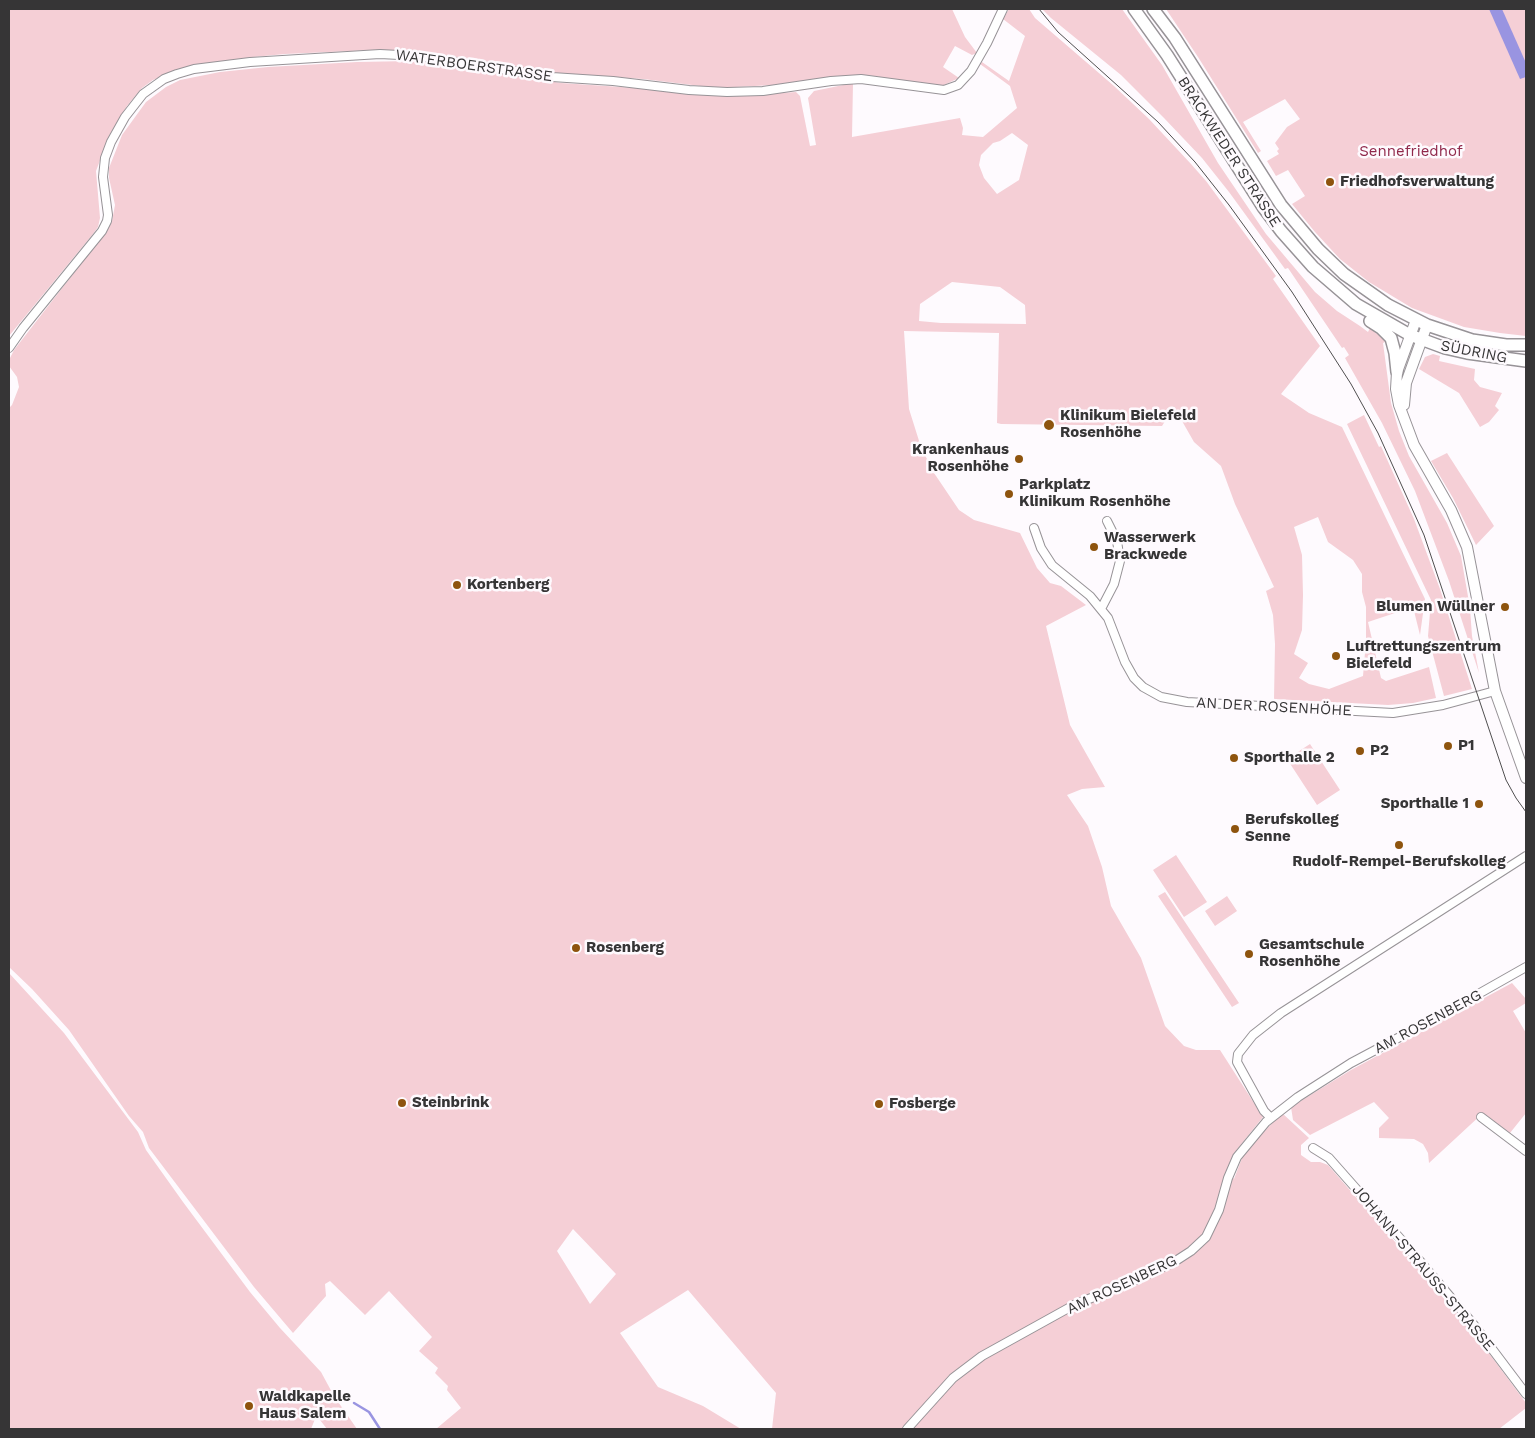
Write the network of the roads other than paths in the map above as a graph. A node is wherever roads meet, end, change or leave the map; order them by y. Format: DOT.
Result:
graph roads {
  1 [pos="1003,9"];
  2 [pos="1134,9"];
  3 [pos="1153,9"];
  4 [pos="1313,267"];
  5 [pos="1416,320"];
  6 [pos="1427,325"];
  7 [pos="1410,335"];
  8 [pos="1422,339"];
  9 [pos="1526,345"];
  10 [pos="9,348"];
  11 [pos="1526,360"];
  12 [pos="1396,372"];
  13 [pos="1406,426"];
  14 [pos="1107,521"];
  15 [pos="1034,528"];
  16 [pos="1102,609"];
  17 [pos="1495,691"];
  18 [pos="1526,778"];
  19 [pos="1526,856"];
  20 [pos="1526,967"];
  21 [pos="1481,1117"];
  22 [pos="1271,1118"];
  23 [pos="1313,1148"];
  24 [pos="1526,1151"];
  25 [pos="1526,1394"];
  26 [pos="907,1429"];
  1 -- 10 [label="street, WATERBOERSTRASSE"];
  2 -- 4 [label="main road, BRACKWEDER STRASSE"];
  3 -- 5 [label="main road, BRACKWEDER STRASSE"];
  4 -- 7 [label="main road, BRACKWEDER STRASSE"];
  4 -- 12 [label="main road"];
  5 -- 6 [label="main road, BRACKWEDER STRASSE"];
  5 -- 7 [label="street"];
  6 -- 8 [label="street"];
  6 -- 9 [label="main road, SÜDRING"];
  7 -- 8 [label="main road, BRACKWEDER STRASSE"];
  7 -- 12 [label="street"];
  8 -- 11 [label="main road, SÜDRING"];
  8 -- 13 [label="street"];
  12 -- 13 [label="street"];
  13 -- 17 [label="street"];
  14 -- 16 [label="street"];
  15 -- 16 [label="street, AN DER ROSENHÖHE"];
  16 -- 17 [label="street, AN DER ROSENHÖHE"];
  17 -- 18 [label="street"];
  19 -- 22 [label="street"];
  20 -- 22 [label="street, AM ROSENBERG"];
  21 -- 24 [label="street"];
  22 -- 26 [label="street, AM ROSENBERG"];
  23 -- 25 [label="street, JOHANN-STRAUSS-STRASSE"];
}
